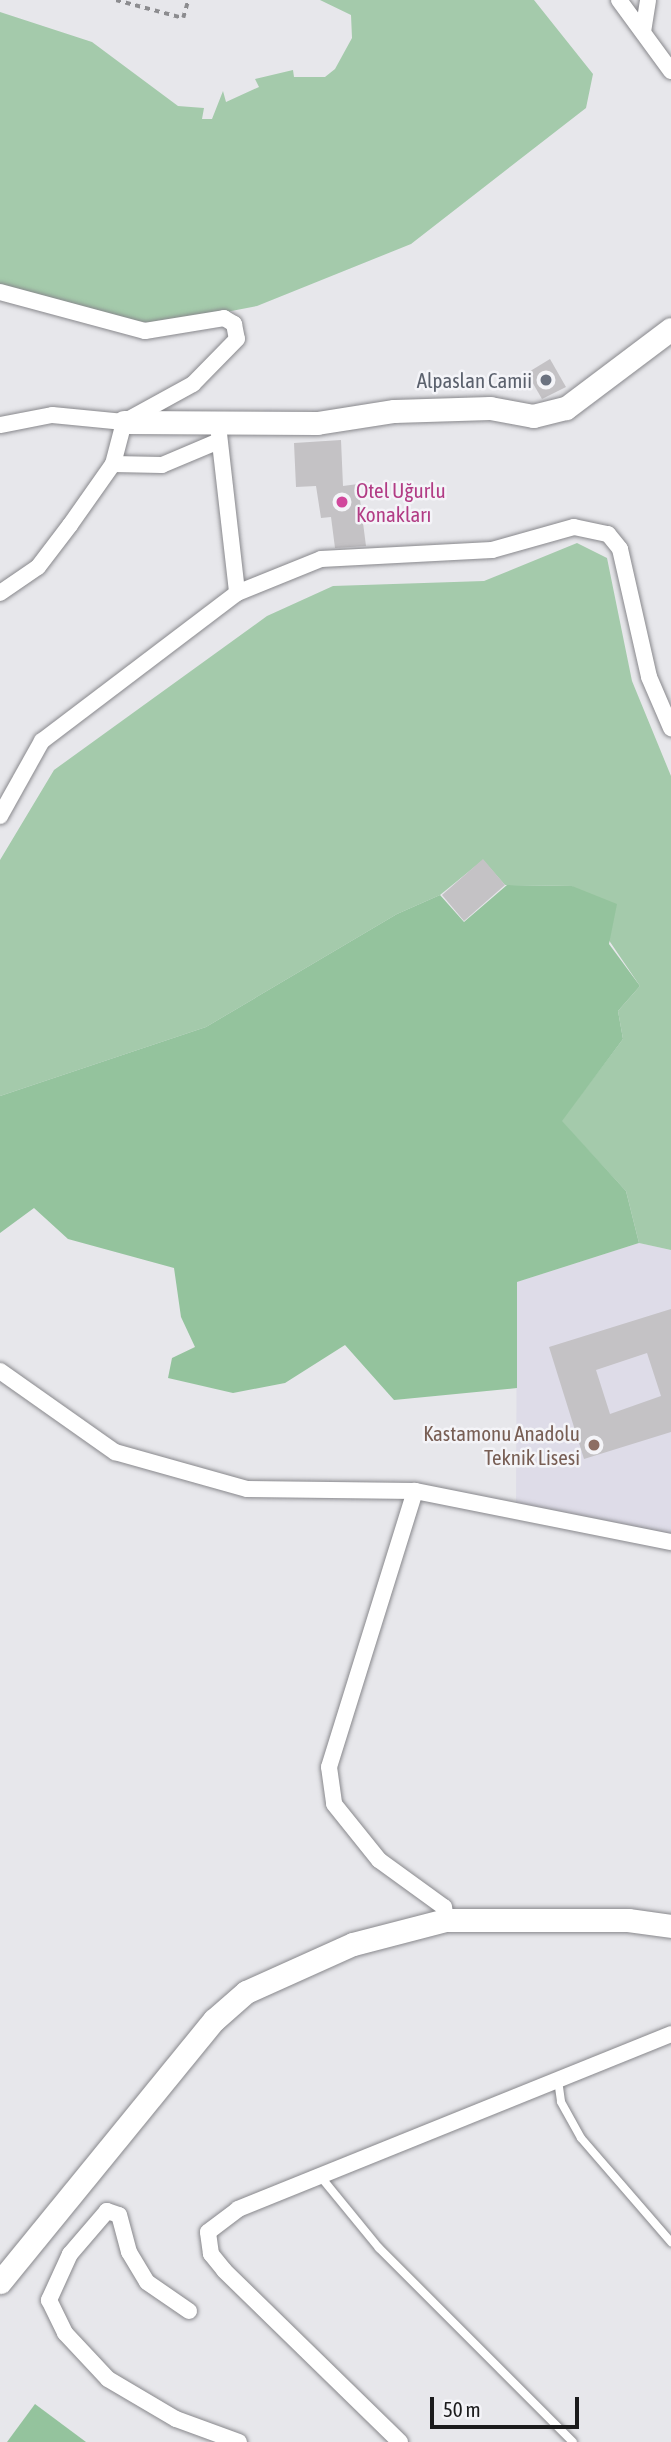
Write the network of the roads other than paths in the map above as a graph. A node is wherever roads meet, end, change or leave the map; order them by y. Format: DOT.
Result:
graph roads {
  1 [pos="619,0"];
  2 [pos="649,0"];
  3 [pos="643,32"];
  4 [pos="671,71"];
  5 [pos="0,292"];
  6 [pos="671,329"];
  7 [pos="124,422"];
  8 [pos="0,425"];
  9 [pos="218,433"];
  10 [pos="113,464"];
  11 [pos="0,593"];
  12 [pos="237,593"];
  13 [pos="671,728"];
  14 [pos="0,816"];
  15 [pos="0,1371"];
  16 [pos="415,1491"];
  17 [pos="671,1542"];
  18 [pos="446,1920"];
  19 [pos="671,1926"];
  20 [pos="671,2034"];
  21 [pos="558,2080"];
  22 [pos="320,2176"];
  23 [pos="671,2242"];
  24 [pos="0,2282"];
  25 [pos="188,2311"];
  26 [pos="239,2442"];
  27 [pos="400,2442"];
  28 [pos="573,2442"];
  1 -- 3 [label="street"];
  2 -- 3 [label="street"];
  3 -- 4 [label="street"];
  5 -- 7 [label="street"];
  6 -- 9 [label="main road"];
  7 -- 8 [label="street"];
  7 -- 9 [label="main road"];
  7 -- 10 [label="street"];
  9 -- 10 [label="street"];
  9 -- 12 [label="street"];
  10 -- 11 [label="street"];
  12 -- 13 [label="street"];
  12 -- 14 [label="street"];
  15 -- 16 [label="street"];
  16 -- 17 [label="street"];
  16 -- 18 [label="street"];
  18 -- 19 [label="main road"];
  18 -- 24 [label="main road"];
  20 -- 21 [label="street"];
  21 -- 22 [label="street"];
  21 -- 23 [label="lane"];
  22 -- 27 [label="street"];
  22 -- 28 [label="lane"];
  25 -- 26 [label="street"];
}
